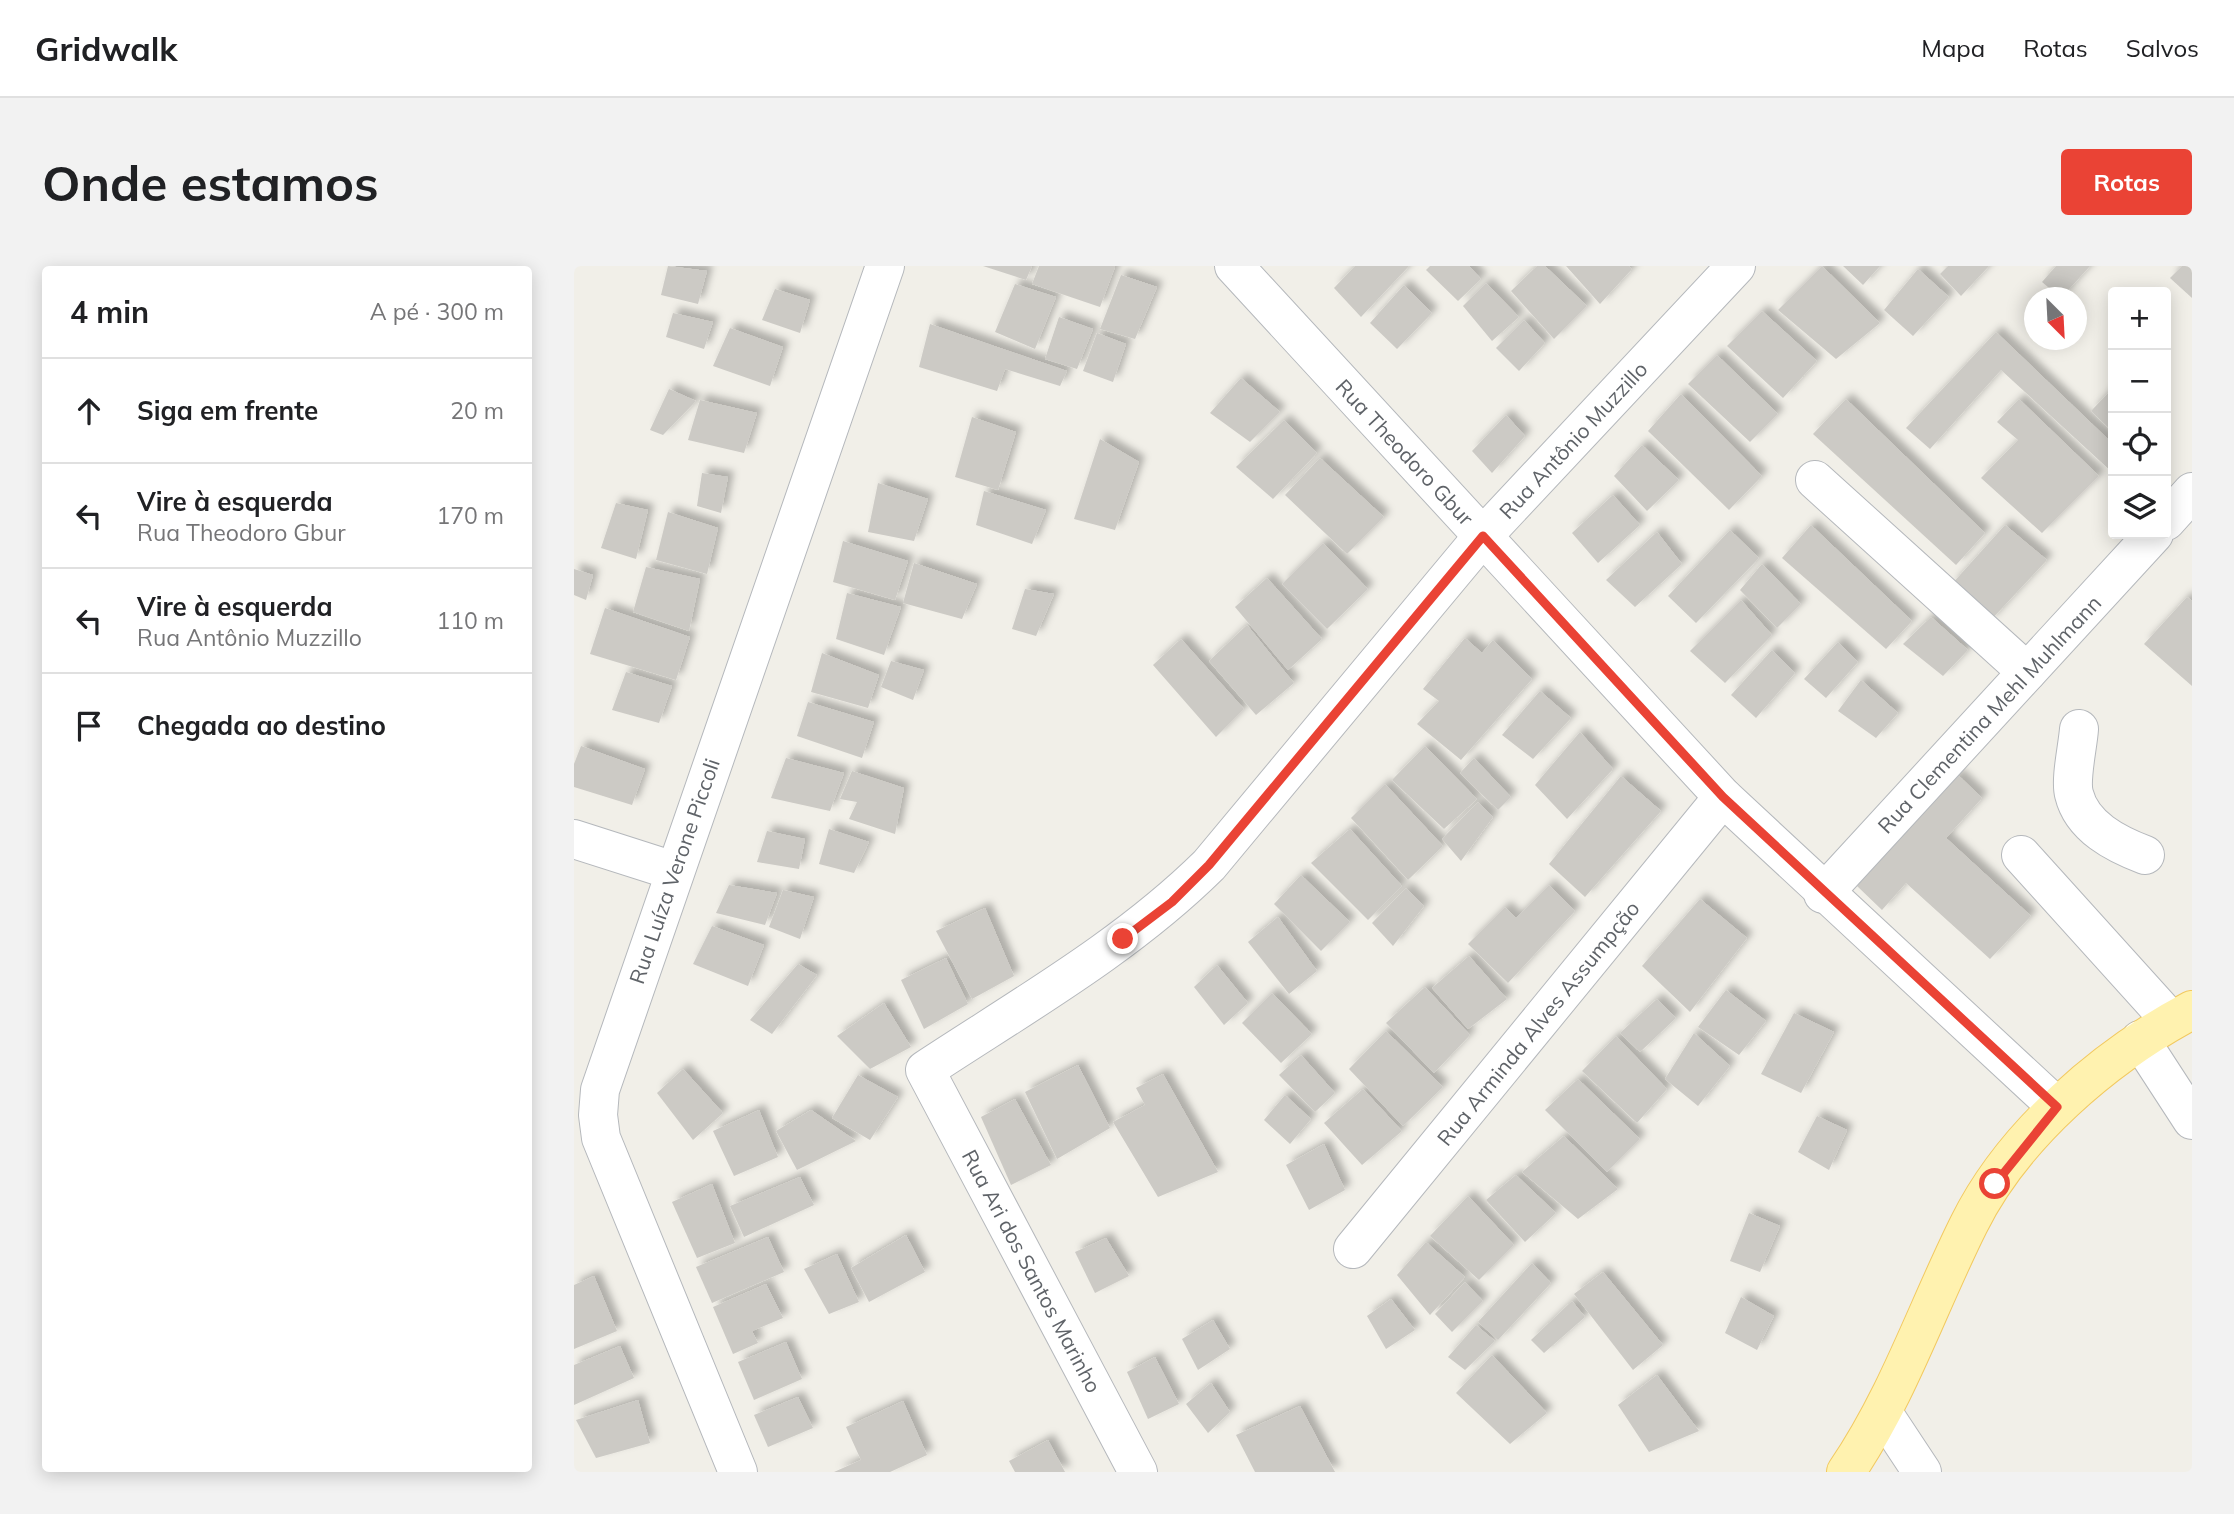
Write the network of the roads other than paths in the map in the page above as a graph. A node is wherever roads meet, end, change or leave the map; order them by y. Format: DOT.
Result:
graph roads {
  1 [pos="884,266"];
  2 [pos="1234,266"];
  3 [pos="1736,266"];
  4 [pos="1815,480"];
  5 [pos="2192,492"];
  6 [pos="2171,515"];
  7 [pos="1483,536"];
  8 [pos="2149,539"];
  9 [pos="2027,672"];
  10 [pos="2079,729"];
  11 [pos="1723,797"];
  12 [pos="574,839"];
  13 [pos="2021,855"];
  14 [pos="2145,855"];
  15 [pos="674,871"];
  16 [pos="1823,894"];
  17 [pos="2168,1024"];
  18 [pos="611,1055"];
  19 [pos="925,1070"];
  20 [pos="574,1078"];
  21 [pos="2057,1107"];
  22 [pos="2192,1120"];
  23 [pos="1353,1249"];
  24 [pos="1884,1413"];
  25 [pos="738,1472"];
  26 [pos="1138,1472"];
  27 [pos="1846,1472"];
  28 [pos="1922,1472"];
  1 -- 15 [label="street, Rua Luíza Verone Piccoli"];
  2 -- 7 [label="street, Rua Theodoro Gbur"];
  3 -- 7 [label="street, Rua Antônio Muzzillo"];
  4 -- 9 [label="street"];
  5 -- 6 [label="street"];
  7 -- 11 [label="street, Rua Theodoro Gbur"];
  7 -- 19 [label="street, Rua Antônio Muzzillo"];
  8 -- 9 [label="street, Rua Clementina Mehl Muhlmann"];
  9 -- 16 [label="street, Rua Clementina Mehl Muhlmann"];
  10 -- 14 [label="street"];
  11 -- 16 [label="street, Rua Theodoro Gbur"];
  11 -- 23 [label="street, Rua Arminda Alves Assumpção"];
  12 -- 15 [label="street"];
  13 -- 17 [label="street"];
  15 -- 18 [label="street, Rua Luíza Verone Piccoli"];
  16 -- 21 [label="street, Rua Theodoro Gbur"];
  17 -- 21 [label="main road"];
  17 -- 22 [label="street"];
  18 -- 20 [label="street"];
  18 -- 25 [label="street, Rua Luíza Verone Piccoli"];
  19 -- 26 [label="street, Rua Ari dos Santos Marinho"];
  21 -- 24 [label="main road"];
  24 -- 27 [label="main road"];
  24 -- 28 [label="street"];
}
